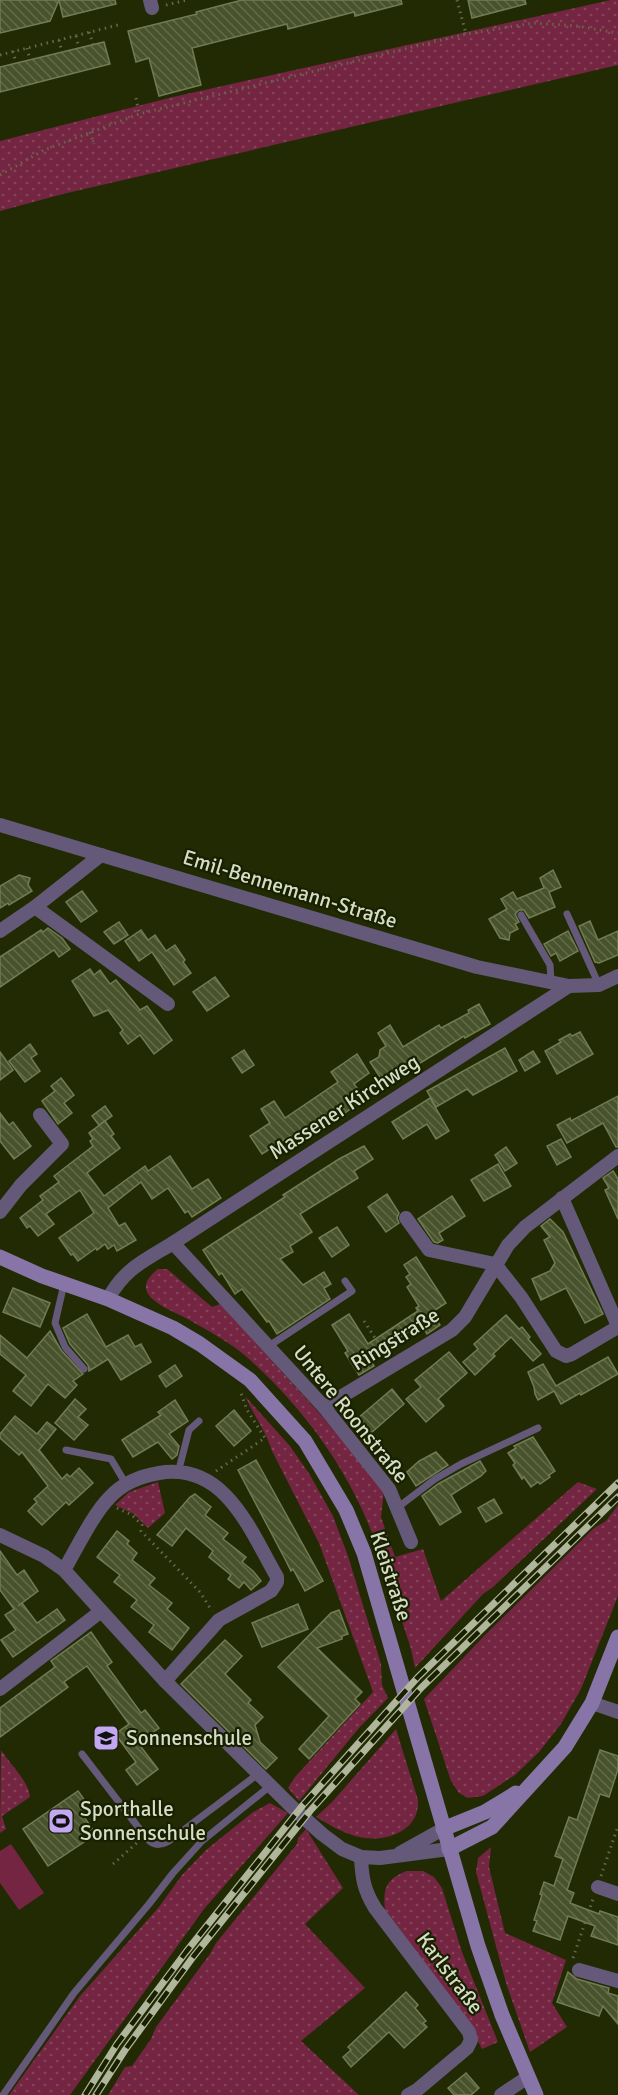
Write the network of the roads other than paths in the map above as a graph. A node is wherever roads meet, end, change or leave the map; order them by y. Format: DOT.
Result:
graph roads {
  1 [pos="0,825"];
  2 [pos="101,855"];
  3 [pos="36,907"];
  4 [pos="567,914"];
  5 [pos="521,915"];
  6 [pos="0,931"];
  7 [pos="618,976"];
  8 [pos="551,982"];
  9 [pos="599,985"];
  10 [pos="569,986"];
  11 [pos="168,1004"];
  12 [pos="40,1115"];
  13 [pos="618,1156"];
  14 [pos="562,1198"];
  15 [pos="0,1212"];
  16 [pos="406,1218"];
  17 [pos="173,1243"];
  18 [pos="0,1257"];
  19 [pos="495,1264"];
  20 [pos="345,1281"];
  21 [pos="64,1284"];
  22 [pos="108,1299"];
  23 [pos="618,1327"];
  24 [pos="269,1346"];
  25 [pos="84,1370"];
  26 [pos="324,1407"];
  27 [pos="199,1421"];
  28 [pos="538,1428"];
  29 [pos="66,1450"];
  30 [pos="178,1473"];
  31 [pos="126,1484"];
  32 [pos="397,1508"];
  33 [pos="0,1535"];
  34 [pos="411,1542"];
  35 [pos="64,1570"];
  36 [pos="100,1612"];
  37 [pos="618,1637"];
  38 [pos="165,1681"];
  39 [pos="0,1689"];
  40 [pos="592,1703"];
  41 [pos="618,1712"];
  42 [pos="82,1754"];
  43 [pos="258,1774"];
  44 [pos="270,1786"];
  45 [pos="529,1786"];
  46 [pos="443,1829"];
  47 [pos="449,1849"];
  48 [pos="361,1857"];
  49 [pos="393,1857"];
  50 [pos="598,1887"];
  51 [pos="618,1894"];
  52 [pos="579,1970"];
  53 [pos="618,1982"];
  54 [pos="528,2077"];
  55 [pos="3,2095"];
  56 [pos="408,2095"];
  57 [pos="501,2095"];
  58 [pos="536,2095"];
  1 -- 2 [label="street, Emil-Bennemann-Straße"];
  2 -- 3 [label="street"];
  2 -- 8 [label="street, Emil-Bennemann-Straße"];
  3 -- 6 [label="street"];
  3 -- 11 [label="street"];
  4 -- 9 [label="lane"];
  5 -- 8 [label="lane"];
  7 -- 9 [label="street"];
  8 -- 10 [label="street, Emil-Bennemann-Straße"];
  9 -- 10 [label="street"];
  10 -- 17 [label="street, Massener Kirchweg"];
  12 -- 15 [label="street"];
  13 -- 14 [label="street, Ringstraße"];
  14 -- 19 [label="street, Ringstraße"];
  14 -- 23 [label="street"];
  16 -- 19 [label="street"];
  17 -- 22 [label="street, Massener Kirchweg"];
  17 -- 24 [label="street, Untere Roonstraße"];
  18 -- 21 [label="main road, Kleistraße"];
  19 -- 23 [label="street"];
  19 -- 26 [label="street, Ringstraße"];
  20 -- 24 [label="lane, Untere Roonstraße"];
  21 -- 22 [label="main road, Kleistraße"];
  21 -- 25 [label="lane"];
  22 -- 46 [label="main road, Kleistraße"];
  24 -- 26 [label="street, Untere Roonstraße"];
  26 -- 32 [label="street, Untere Roonstraße"];
  27 -- 30 [label="lane"];
  28 -- 32 [label="lane"];
  29 -- 31 [label="lane"];
  30 -- 31 [label="street"];
  30 -- 38 [label="street"];
  31 -- 35 [label="street"];
  32 -- 34 [label="street, Untere Roonstraße"];
  33 -- 35 [label="street"];
  35 -- 36 [label="street"];
  36 -- 38 [label="street"];
  36 -- 39 [label="street"];
  37 -- 40 [label="main road"];
  38 -- 43 [label="street"];
  40 -- 41 [label="street"];
  40 -- 45 [label="main road"];
  42 -- 43 [label="lane"];
  43 -- 44 [label="street"];
  44 -- 48 [label="street"];
  44 -- 55 [label="lane"];
  45 -- 46 [label="main road"];
  45 -- 47 [label="main road"];
  46 -- 47 [label="main road, Kleistraße"];
  46 -- 49 [label="street"];
  47 -- 49 [label="street"];
  47 -- 54 [label="main road, Kleistraße"];
  48 -- 49 [label="street"];
  48 -- 56 [label="street, Karlstraße"];
  50 -- 51 [label="street"];
  52 -- 53 [label="street"];
  54 -- 57 [label="street"];
  54 -- 58 [label="main road, Kleistraße"];
}
